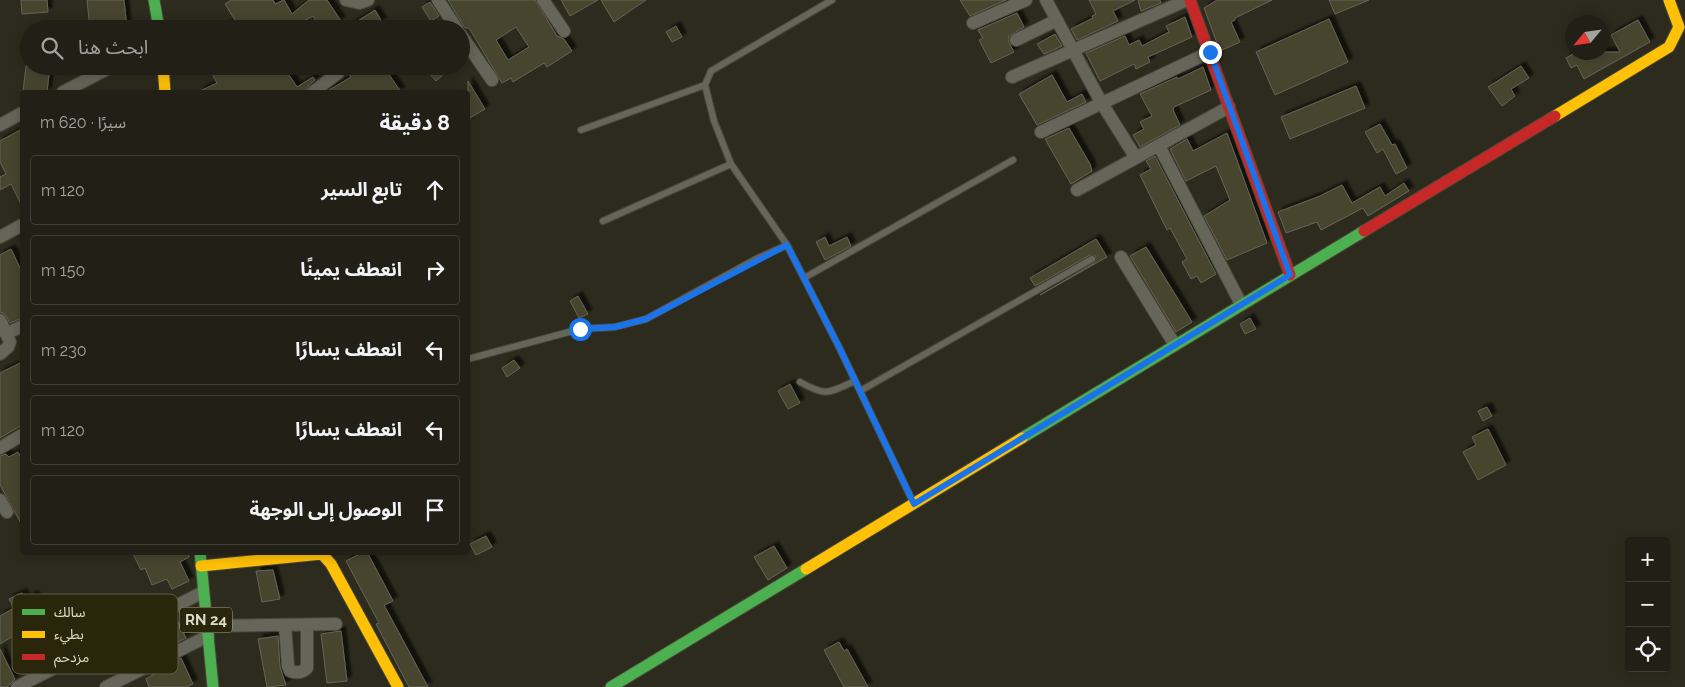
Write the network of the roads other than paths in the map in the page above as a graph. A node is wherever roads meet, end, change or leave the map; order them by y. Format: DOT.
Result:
graph roads {
  1 [pos="154,0"];
  2 [pos="161,0"];
  3 [pos="346,0"];
  4 [pos="368,0"];
  5 [pos="438,0"];
  6 [pos="543,0"];
  7 [pos="832,0"];
  8 [pos="1026,0"];
  9 [pos="1046,0"];
  10 [pos="1669,0"];
  11 [pos="1182,1"];
  12 [pos="158,20"];
  13 [pos="160,20"];
  14 [pos="451,20"];
  15 [pos="1057,20"];
  16 [pos="972,23"];
  17 [pos="564,31"];
  18 [pos="1016,40"];
  19 [pos="470,48"];
  20 [pos="1073,51"];
  21 [pos="1210,52"];
  22 [pos="96,75"];
  23 [pos="164,75"];
  24 [pos="335,75"];
  25 [pos="1012,77"];
  26 [pos="492,80"];
  27 [pos="704,85"];
  28 [pos="67,90"];
  29 [pos="165,90"];
  30 [pos="315,90"];
  31 [pos="1101,102"];
  32 [pos="1228,107"];
  33 [pos="20,114"];
  34 [pos="0,125"];
  35 [pos="582,130"];
  36 [pos="1041,132"];
  37 [pos="1158,146"];
  38 [pos="1136,158"];
  39 [pos="1013,160"];
  40 [pos="732,164"];
  41 [pos="1077,190"];
  42 [pos="604,221"];
  43 [pos="20,227"];
  44 [pos="0,237"];
  45 [pos="787,245"];
  46 [pos="1121,257"];
  47 [pos="1092,260"];
  48 [pos="1290,275"];
  49 [pos="804,278"];
  50 [pos="1242,304"];
  51 [pos="0,320"];
  52 [pos="20,327"];
  53 [pos="6,334"];
  54 [pos="1175,345"];
  55 [pos="0,354"];
  56 [pos="470,358"];
  57 [pos="855,381"];
  58 [pos="800,382"];
  59 [pos="860,391"];
  60 [pos="20,435"];
  61 [pos="0,448"];
  62 [pos="0,500"];
  63 [pos="914,504"];
  64 [pos="7,512"];
  65 [pos="200,555"];
  66 [pos="312,555"];
  67 [pos="323,555"];
  68 [pos="201,566"];
  69 [pos="203,592"];
  70 [pos="178,605"];
  71 [pos="307,624"];
  72 [pos="336,624"];
  73 [pos="285,625"];
  74 [pos="207,631"];
  75 [pos="178,647"];
  76 [pos="42,674"];
  77 [pos="129,674"];
  78 [pos="209,685"];
  79 [pos="17,687"];
  80 [pos="106,687"];
  81 [pos="398,687"];
  82 [pos="612,687"];
  1 -- 12 [label="street"];
  2 -- 13 [label="street"];
  3 -- 4 [label="street"];
  5 -- 14 [label="street"];
  6 -- 17 [label="street"];
  7 -- 27 [label="lane"];
  8 -- 16 [label="street"];
  9 -- 15 [label="street"];
  10 -- 48 [label="street"];
  11 -- 20 [label="street"];
  11 -- 21 [label="street"];
  15 -- 18 [label="street"];
  15 -- 20 [label="street"];
  19 -- 26 [label="street"];
  20 -- 25 [label="street"];
  20 -- 31 [label="street"];
  21 -- 31 [label="street"];
  21 -- 32 [label="street"];
  22 -- 28 [label="street"];
  23 -- 29 [label="street"];
  24 -- 30 [label="street"];
  27 -- 35 [label="lane"];
  27 -- 40 [label="lane"];
  31 -- 36 [label="street"];
  31 -- 38 [label="street"];
  32 -- 37 [label="street"];
  32 -- 48 [label="street"];
  33 -- 34 [label="street"];
  37 -- 38 [label="street"];
  37 -- 50 [label="street"];
  38 -- 41 [label="street"];
  39 -- 49 [label="lane"];
  40 -- 42 [label="lane"];
  40 -- 45 [label="lane"];
  43 -- 44 [label="street"];
  45 -- 49 [label="lane"];
  45 -- 56 [label="lane"];
  46 -- 54 [label="street"];
  47 -- 59 [label="lane"];
  48 -- 50 [label="street"];
  49 -- 57 [label="lane"];
  50 -- 54 [label="street"];
  51 -- 53 [label="street"];
  52 -- 53 [label="street"];
  53 -- 55 [label="street"];
  54 -- 63 [label="street"];
  57 -- 58 [label="lane"];
  57 -- 59 [label="lane"];
  59 -- 63 [label="lane"];
  60 -- 61 [label="street"];
  62 -- 64 [label="street"];
  63 -- 82 [label="street"];
  65 -- 68 [label="street, RN 24"];
  66 -- 68 [label="street"];
  67 -- 81 [label="street"];
  68 -- 69 [label="street, RN 24"];
  69 -- 70 [label="street"];
  69 -- 74 [label="street, RN 24"];
  71 -- 72 [label="street"];
  71 -- 73 [label="street"];
  71 -- 73 [label="street"];
  73 -- 74 [label="street"];
  74 -- 75 [label="street"];
  74 -- 78 [label="street, RN 24"];
  76 -- 79 [label="street"];
  77 -- 80 [label="street"];
}
